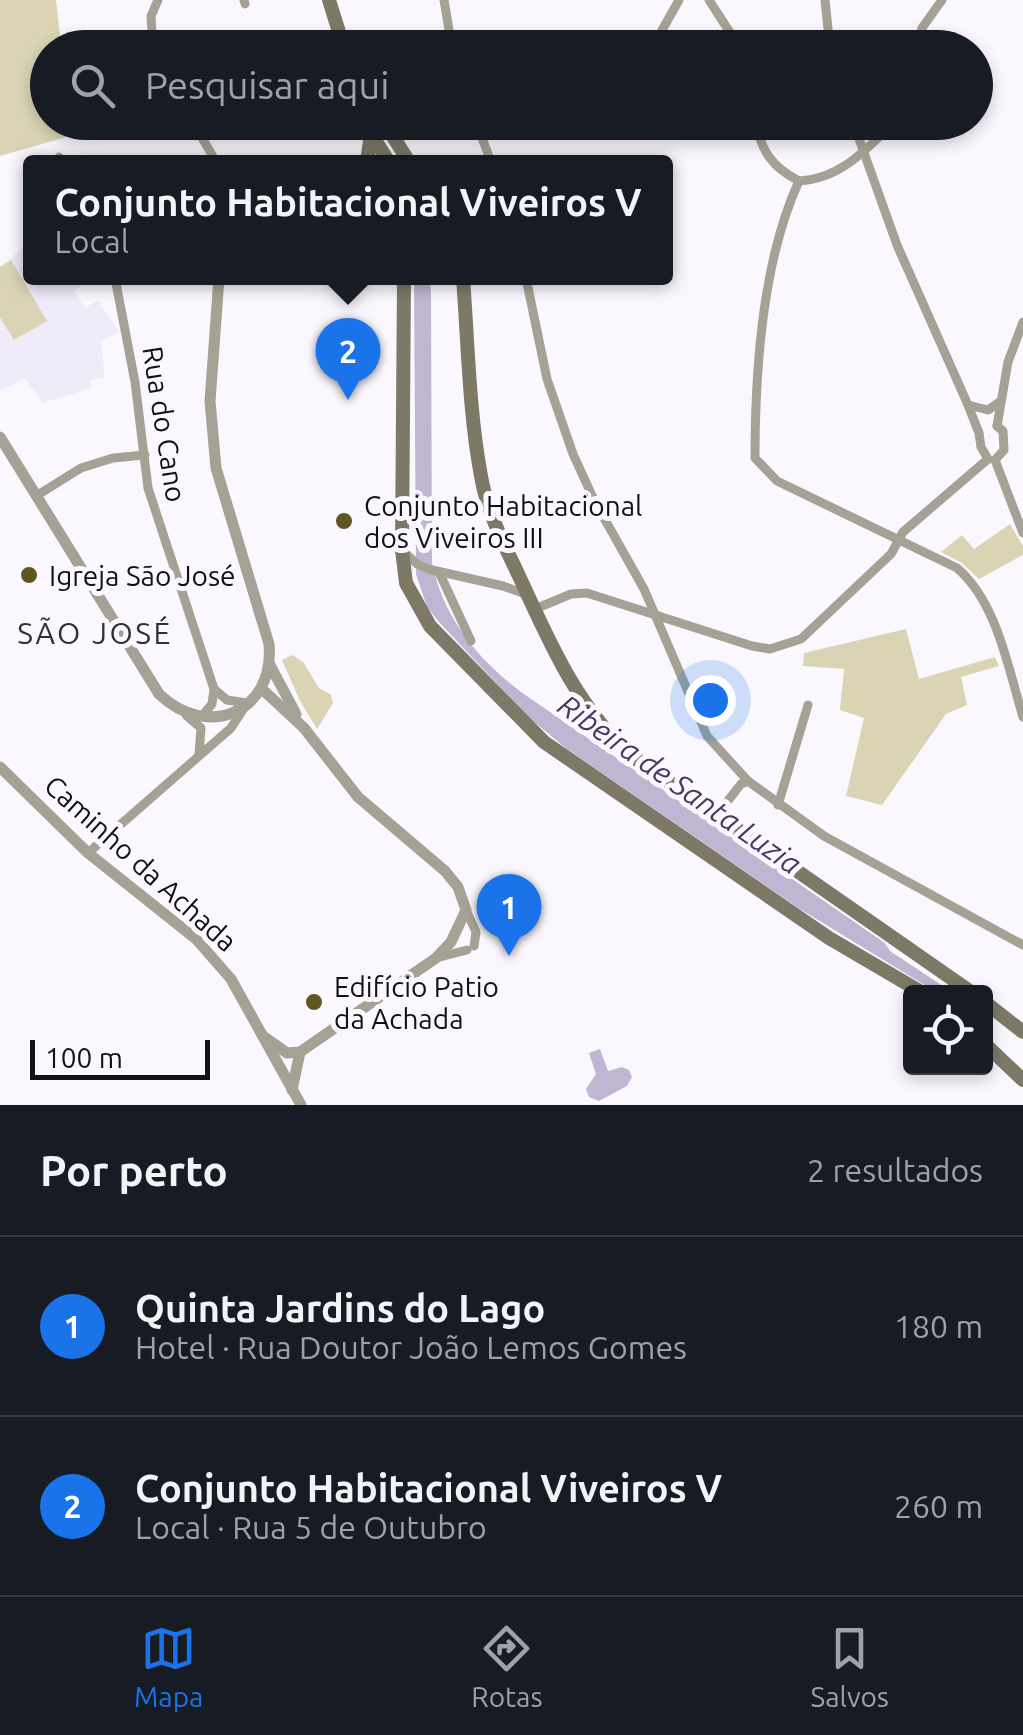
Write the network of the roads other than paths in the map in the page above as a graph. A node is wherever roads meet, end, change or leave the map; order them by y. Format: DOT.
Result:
graph roads {
  1 [pos="158,0"];
  2 [pos="328,0"];
  3 [pos="444,0"];
  4 [pos="680,0"];
  5 [pos="708,0"];
  6 [pos="825,0"];
  7 [pos="942,0"];
  8 [pos="152,30"];
  9 [pos="338,30"];
  10 [pos="449,30"];
  11 [pos="662,30"];
  12 [pos="728,30"];
  13 [pos="828,30"];
  14 [pos="922,30"];
  15 [pos="759,140"];
  16 [pos="860,140"];
  17 [pos="876,140"];
  18 [pos="865,151"];
  19 [pos="799,181"];
  20 [pos="117,285"];
  21 [pos="218,285"];
  22 [pos="404,285"];
  23 [pos="465,285"];
  24 [pos="527,285"];
  25 [pos="1023,322"];
  26 [pos="1001,401"];
  27 [pos="968,405"];
  28 [pos="997,426"];
  29 [pos="979,433"];
  30 [pos="0,436"];
  31 [pos="145,455"];
  32 [pos="992,460"];
  33 [pos="36,496"];
  34 [pos="1023,532"];
  35 [pos="898,540"];
  36 [pos="402,550"];
  37 [pos="515,568"];
  38 [pos="438,572"];
  39 [pos="505,586"];
  40 [pos="531,602"];
  41 [pos="653,612"];
  42 [pos="471,641"];
  43 [pos="270,665"];
  44 [pos="262,689"];
  45 [pos="214,690"];
  46 [pos="1020,693"];
  47 [pos="247,705"];
  48 [pos="808,705"];
  49 [pos="185,714"];
  50 [pos="202,716"];
  51 [pos="1023,718"];
  52 [pos="304,728"];
  53 [pos="199,754"];
  54 [pos="0,767"];
  55 [pos="748,781"];
  56 [pos="778,805"];
  57 [pos="716,816"];
  58 [pos="88,854"];
  59 [pos="466,910"];
  60 [pos="1023,945"];
  61 [pos="436,958"];
  62 [pos="909,985"];
  63 [pos="961,985"];
  64 [pos="993,1008"];
  65 [pos="1023,1032"];
  66 [pos="263,1036"];
  67 [pos="300,1052"];
  68 [pos="993,1052"];
  69 [pos="1023,1080"];
  70 [pos="292,1090"];
  71 [pos="301,1105"];
  1 -- 8 [label="street"];
  2 -- 9 [label="main road"];
  3 -- 10 [label="street"];
  4 -- 11 [label="street"];
  5 -- 12 [label="street"];
  6 -- 13 [label="street"];
  7 -- 14 [label="street"];
  15 -- 19 [label="street"];
  16 -- 18 [label="street"];
  17 -- 18 [label="street"];
  18 -- 19 [label="street"];
  18 -- 27 [label="street"];
  19 -- 35 [label="street"];
  20 -- 31 [label="street, Rua do Cano"];
  21 -- 43 [label="street"];
  22 -- 36 [label="main road"];
  23 -- 37 [label="main road"];
  24 -- 41 [label="street"];
  25 -- 26 [label="street"];
  26 -- 27 [label="street"];
  26 -- 28 [label="street"];
  27 -- 29 [label="street"];
  28 -- 29 [label="street"];
  28 -- 32 [label="street"];
  29 -- 32 [label="street"];
  30 -- 33 [label="street"];
  31 -- 33 [label="street"];
  31 -- 45 [label="street, Rua do Cano"];
  32 -- 34 [label="street"];
  32 -- 35 [label="street"];
  33 -- 49 [label="street"];
  35 -- 41 [label="street"];
  35 -- 46 [label="street"];
  36 -- 38 [label="street"];
  36 -- 62 [label="main road"];
  37 -- 39 [label="street"];
  37 -- 40 [label="main road"];
  38 -- 39 [label="street"];
  38 -- 42 [label="street"];
  39 -- 40 [label="street"];
  40 -- 41 [label="street"];
  40 -- 57 [label="main road"];
  41 -- 55 [label="street"];
  43 -- 44 [label="street"];
  43 -- 52 [label="street"];
  44 -- 47 [label="street"];
  44 -- 52 [label="street"];
  45 -- 47 [label="street"];
  45 -- 50 [label="street"];
  46 -- 51 [label="street"];
  47 -- 50 [label="street"];
  47 -- 53 [label="street"];
  48 -- 56 [label="street"];
  49 -- 50 [label="street"];
  49 -- 53 [label="street"];
  52 -- 59 [label="street"];
  53 -- 58 [label="street"];
  54 -- 58 [label="street, Caminho da Achada"];
  55 -- 56 [label="street"];
  55 -- 57 [label="street"];
  56 -- 60 [label="street"];
  57 -- 63 [label="main road"];
  58 -- 66 [label="street, Caminho da Achada"];
  59 -- 61 [label="street"];
  59 -- 61 [label="street"];
  61 -- 67 [label="street"];
  64 -- 65 [label="main road"];
  66 -- 67 [label="street"];
  66 -- 70 [label="street, Caminho da Achada"];
  67 -- 70 [label="street"];
  68 -- 69 [label="main road"];
  70 -- 71 [label="street, Caminho da Achada"];
}
